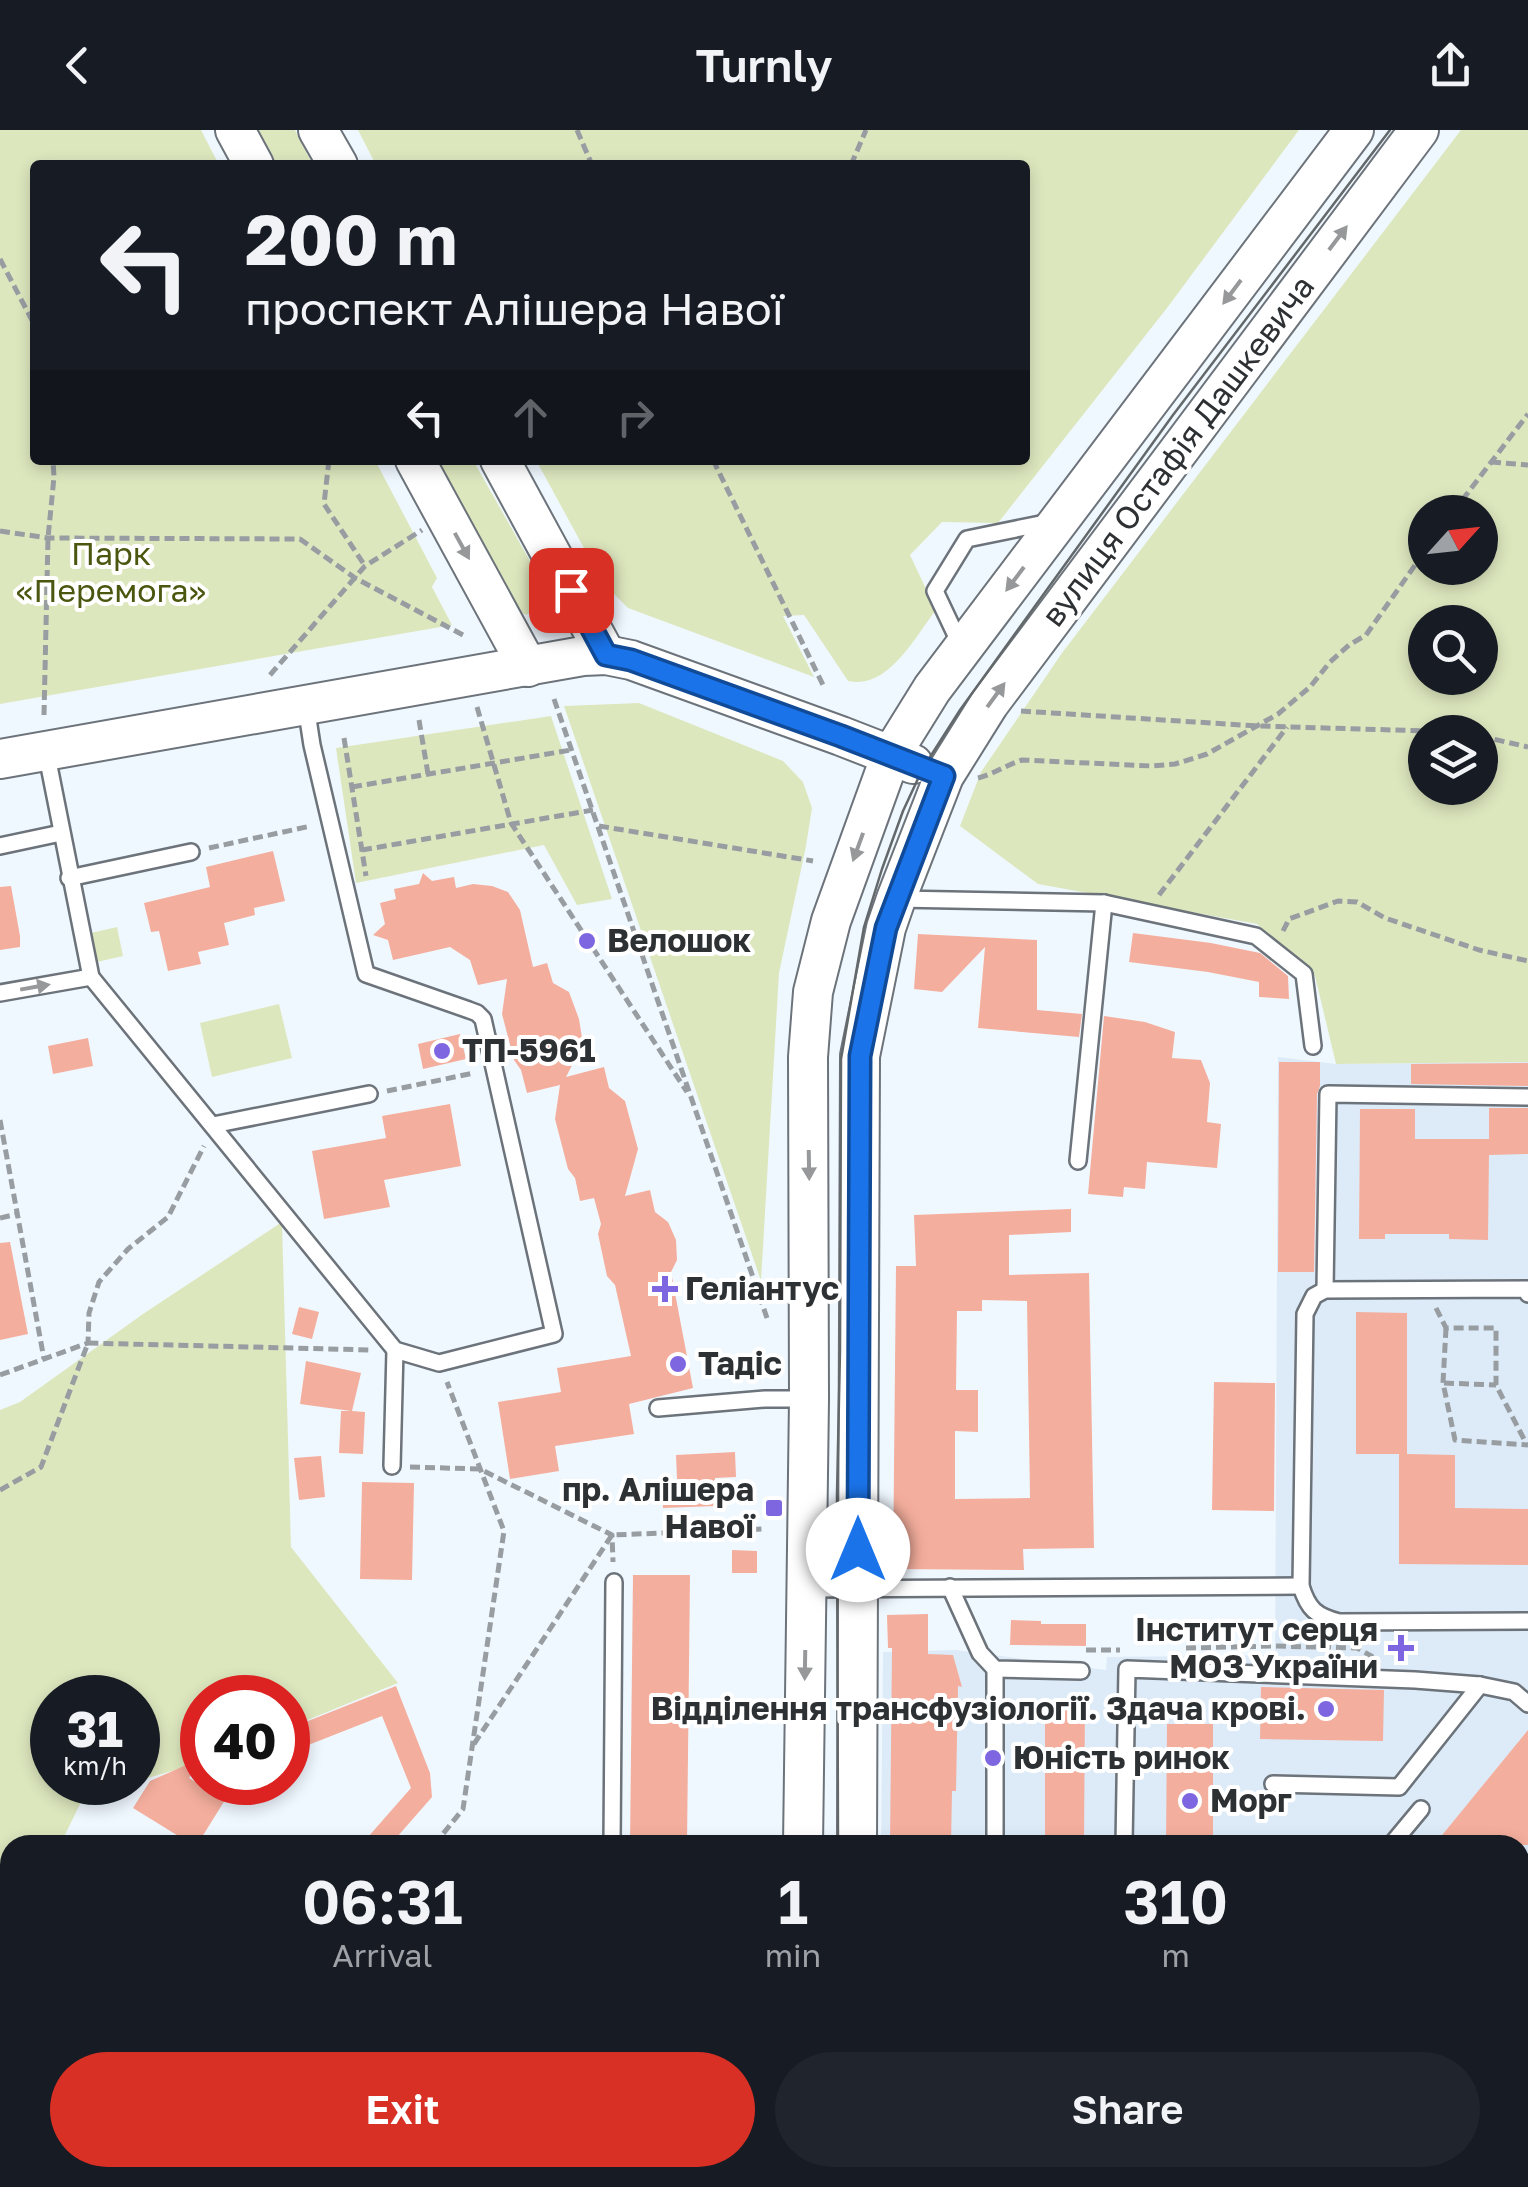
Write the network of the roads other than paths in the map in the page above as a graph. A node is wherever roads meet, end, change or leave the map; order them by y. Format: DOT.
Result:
graph roads {
  1 [pos="236,130"];
  2 [pos="318,130"];
  3 [pos="1354,130"];
  4 [pos="1418,130"];
  5 [pos="251,160"];
  6 [pos="335,160"];
  7 [pos="418,465"];
  8 [pos="503,465"];
  9 [pos="1059,520"];
  10 [pos="962,648"];
  11 [pos="606,655"];
  12 [pos="528,666"];
  13 [pos="306,706"];
  14 [pos="45,733"];
  15 [pos="891,756"];
  16 [pos="0,759"];
  17 [pos="955,779"];
  18 [pos="61,833"];
  19 [pos="0,846"];
  20 [pos="192,852"];
  21 [pos="70,878"];
  22 [pos="896,899"];
  23 [pos="1104,903"];
  24 [pos="91,977"];
  25 [pos="0,994"];
  26 [pos="1313,1046"];
  27 [pos="369,1094"];
  28 [pos="1528,1097"];
  29 [pos="214,1125"];
  30 [pos="1078,1161"];
  31 [pos="1325,1290"];
  32 [pos="1528,1294"];
  33 [pos="395,1350"];
  34 [pos="809,1400"];
  35 [pos="658,1408"];
  36 [pos="392,1466"];
  37 [pos="614,1582"];
  38 [pos="1301,1586"];
  39 [pos="950,1587"];
  40 [pos="806,1588"];
  41 [pos="859,1589"];
  42 [pos="1528,1621"];
  43 [pos="995,1669"];
  44 [pos="1081,1670"];
  45 [pos="1480,1685"];
  46 [pos="1528,1704"];
  47 [pos="1273,1784"];
  48 [pos="1421,1809"];
  49 [pos="612,1835"];
  50 [pos="803,1835"];
  51 [pos="857,1835"];
  52 [pos="995,1835"];
  53 [pos="1124,1835"];
  54 [pos="1399,1835"];
  1 -- 5 [label="street"];
  2 -- 6 [label="street"];
  3 -- 9 [label="street, вулиця Остафія Дашкевича, one-way"];
  17 -- 4 [label="street, вулиця Остафія Дашкевича, one-way"];
  7 -- 12 [label="street, one-way"];
  8 -- 11 [label="street"];
  9 -- 10 [label="street, вулиця Остафія Дашкевича, one-way"];
  9 -- 10 [label="lane"];
  10 -- 15 [label="street, вулиця Остафія Дашкевича"];
  11 -- 12 [label="street"];
  11 -- 15 [label="street"];
  12 -- 13 [label="street"];
  13 -- 14 [label="street"];
  13 -- 33 [label="lane"];
  14 -- 16 [label="street"];
  14 -- 18 [label="lane"];
  15 -- 17 [label="street"];
  15 -- 34 [label="street, вулиця Остафія Дашкевича, one-way"];
  17 -- 22 [label="street, вулиця Остафія Дашкевича"];
  18 -- 19 [label="lane"];
  18 -- 21 [label="lane"];
  20 -- 21 [label="lane"];
  21 -- 24 [label="lane"];
  22 -- 23 [label="lane"];
  22 -- 41 [label="street, вулиця Остафія Дашкевича"];
  23 -- 26 [label="lane"];
  23 -- 30 [label="lane"];
  25 -- 24 [label="lane, one-way"];
  24 -- 29 [label="lane"];
  27 -- 29 [label="lane"];
  28 -- 31 [label="lane"];
  29 -- 33 [label="lane"];
  31 -- 32 [label="lane"];
  31 -- 38 [label="lane"];
  33 -- 36 [label="lane"];
  34 -- 35 [label="lane"];
  34 -- 40 [label="street, вулиця Остафія Дашкевича"];
  37 -- 49 [label="lane"];
  38 -- 39 [label="lane"];
  38 -- 42 [label="lane"];
  39 -- 41 [label="lane"];
  39 -- 43 [label="lane"];
  40 -- 41 [label="lane"];
  40 -- 50 [label="street, вулиця Остафія Дашкевича, one-way"];
  41 -- 51 [label="street, вулиця Остафія Дашкевича"];
  43 -- 44 [label="lane"];
  43 -- 52 [label="lane"];
  45 -- 46 [label="lane"];
  45 -- 47 [label="lane"];
  45 -- 53 [label="lane"];
  48 -- 54 [label="lane"];
}
